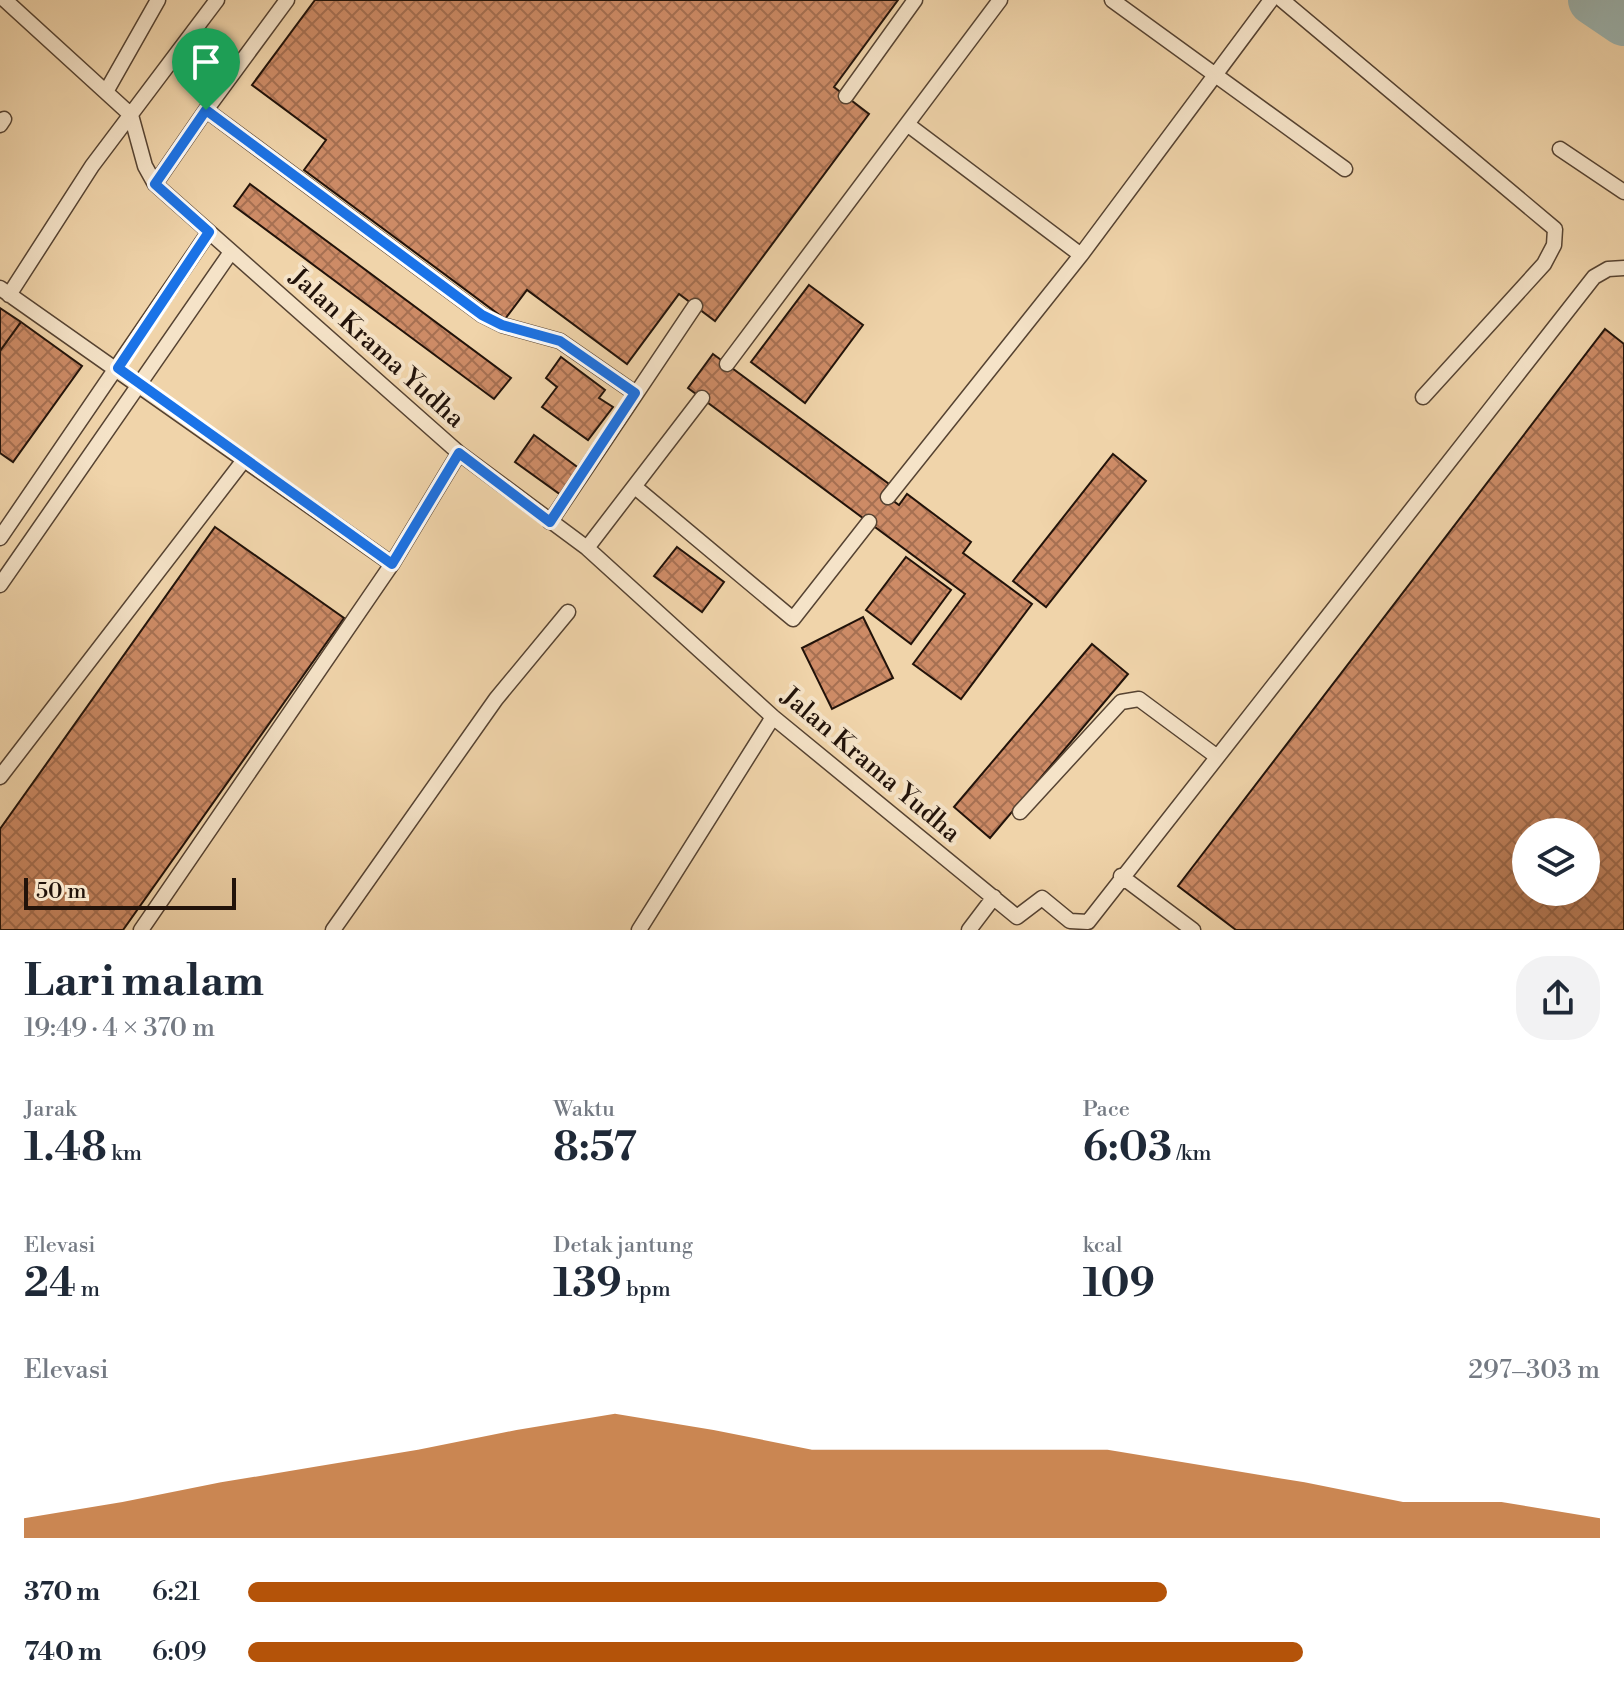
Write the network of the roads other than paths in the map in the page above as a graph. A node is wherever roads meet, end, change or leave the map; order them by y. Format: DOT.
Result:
graph roads {
  1 [pos="5,0"];
  2 [pos="158,0"];
  3 [pos="217,0"];
  4 [pos="287,0"];
  5 [pos="915,0"];
  6 [pos="1000,0"];
  7 [pos="1112,0"];
  8 [pos="1271,0"];
  9 [pos="1282,0"];
  10 [pos="1215,75"];
  11 [pos="107,90"];
  12 [pos="846,96"];
  13 [pos="206,110"];
  14 [pos="131,115"];
  15 [pos="907,124"];
  16 [pos="1560,149"];
  17 [pos="1345,169"];
  18 [pos="155,184"];
  19 [pos="1624,192"];
  20 [pos="209,232"];
  21 [pos="231,252"];
  22 [pos="1081,255"];
  23 [pos="1624,268"];
  24 [pos="5,291"];
  25 [pos="695,306"];
  26 [pos="727,364"];
  27 [pos="118,368"];
  28 [pos="141,386"];
  29 [pos="635,393"];
  30 [pos="1423,397"];
  31 [pos="702,398"];
  32 [pos="459,453"];
  33 [pos="244,460"];
  34 [pos="635,487"];
  35 [pos="888,497"];
  36 [pos="550,522"];
  37 [pos="869,522"];
  38 [pos="0,538"];
  39 [pos="587,548"];
  40 [pos="392,564"];
  41 [pos="0,585"];
  42 [pos="568,612"];
  43 [pos="773,717"];
  44 [pos="1216,756"];
  45 [pos="0,777"];
  46 [pos="1020,812"];
  47 [pos="1121,876"];
  48 [pos="994,897"];
  49 [pos="141,930"];
  50 [pos="333,930"];
  51 [pos="639,930"];
  52 [pos="969,930"];
  53 [pos="1193,930"];
  1 -- 11 [label="lane, Jalan Krama Yudha"];
  2 -- 11 [label="lane"];
  3 -- 14 [label="lane"];
  4 -- 13 [label="lane"];
  5 -- 12 [label="lane"];
  6 -- 15 [label="lane"];
  7 -- 10 [label="lane"];
  8 -- 10 [label="lane"];
  9 -- 30 [label="lane"];
  10 -- 17 [label="lane"];
  10 -- 22 [label="lane"];
  11 -- 14 [label="lane, Jalan Krama Yudha"];
  13 -- 18 [label="lane"];
  13 -- 29 [label="lane"];
  14 -- 18 [label="lane, Jalan Krama Yudha"];
  14 -- 24 [label="lane"];
  15 -- 22 [label="lane"];
  15 -- 26 [label="lane"];
  16 -- 19 [label="lane"];
  18 -- 20 [label="lane, Jalan Krama Yudha"];
  20 -- 21 [label="lane, Jalan Krama Yudha"];
  20 -- 27 [label="lane"];
  21 -- 28 [label="lane"];
  21 -- 32 [label="lane, Jalan Krama Yudha"];
  22 -- 35 [label="lane"];
  23 -- 44 [label="lane"];
  24 -- 27 [label="lane"];
  25 -- 29 [label="lane"];
  27 -- 28 [label="lane"];
  27 -- 38 [label="lane"];
  28 -- 33 [label="lane"];
  28 -- 41 [label="lane"];
  29 -- 36 [label="lane"];
  31 -- 34 [label="lane"];
  32 -- 36 [label="lane, Jalan Krama Yudha"];
  32 -- 40 [label="lane"];
  33 -- 40 [label="lane"];
  33 -- 45 [label="lane"];
  34 -- 37 [label="lane"];
  34 -- 39 [label="lane"];
  36 -- 39 [label="lane, Jalan Krama Yudha"];
  39 -- 43 [label="lane, Jalan Krama Yudha"];
  40 -- 49 [label="lane"];
  42 -- 50 [label="lane"];
  43 -- 48 [label="lane, Jalan Krama Yudha"];
  43 -- 51 [label="lane"];
  44 -- 46 [label="lane"];
  44 -- 47 [label="lane"];
  47 -- 48 [label="lane, Jalan Krama Yudha"];
  47 -- 53 [label="lane"];
  48 -- 52 [label="lane"];
}
